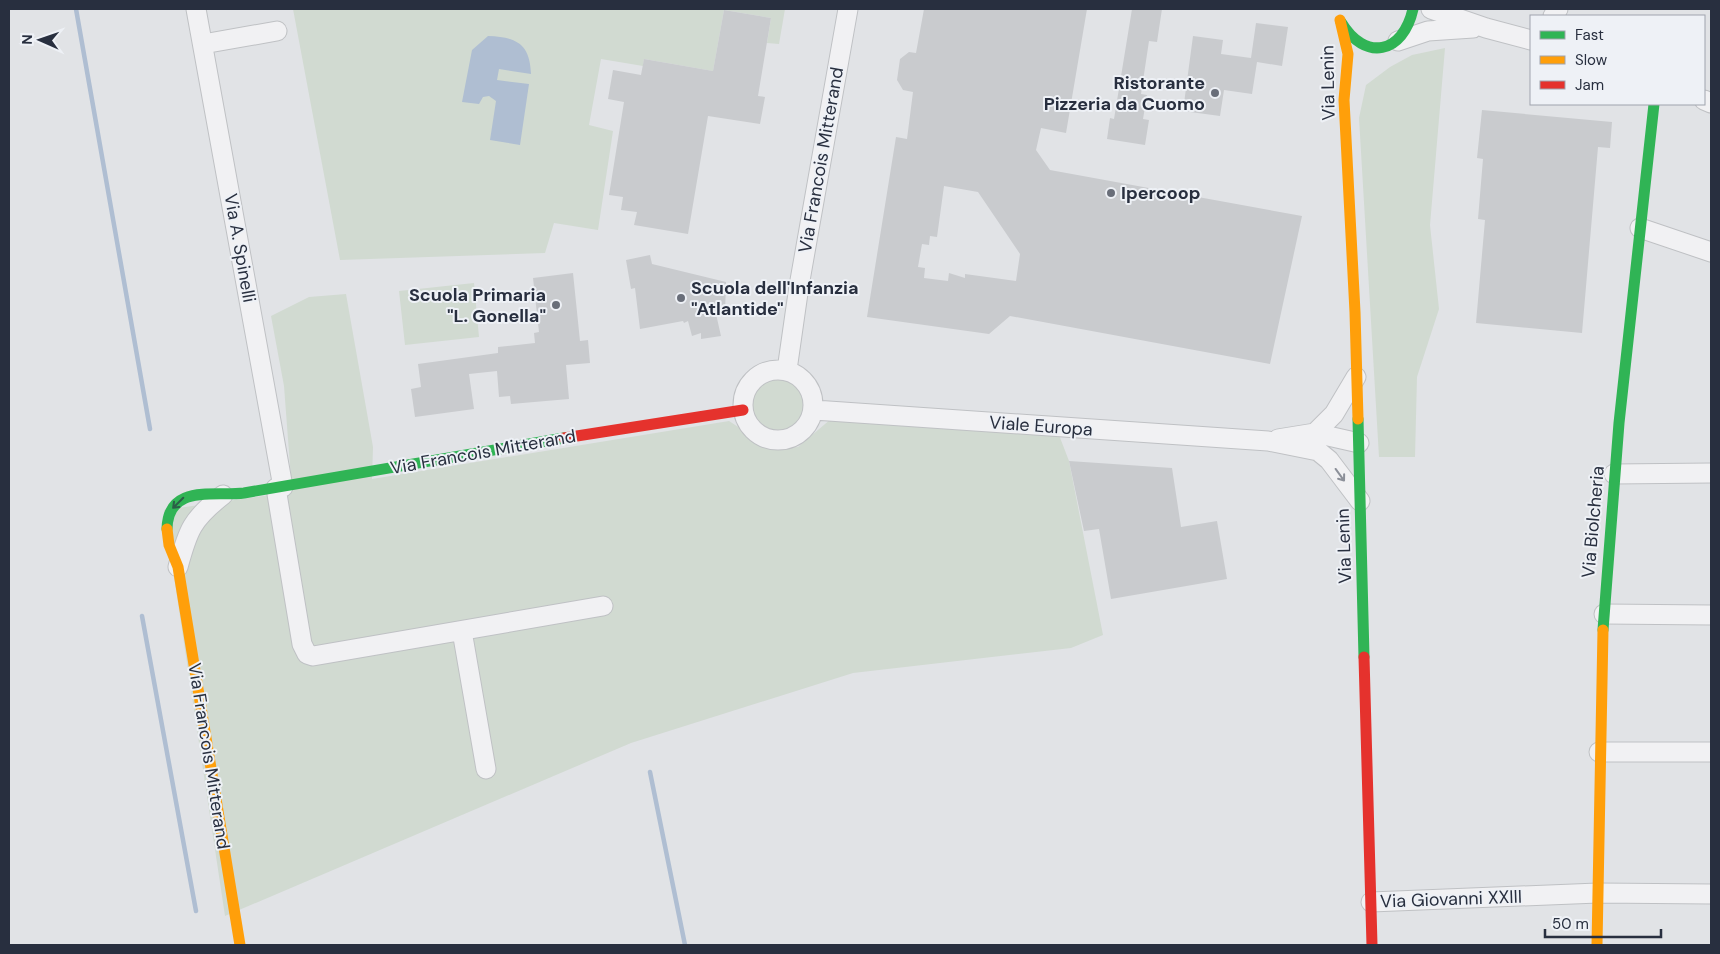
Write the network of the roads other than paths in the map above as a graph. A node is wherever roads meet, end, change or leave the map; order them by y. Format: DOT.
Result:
graph roads {
  1 [pos="196,9"];
  2 [pos="848,9"];
  3 [pos="1413,9"];
  4 [pos="1431,9"];
  5 [pos="1340,14"];
  6 [pos="1486,28"];
  7 [pos="278,31"];
  8 [pos="1530,40"];
  9 [pos="203,44"];
  10 [pos="1393,44"];
  11 [pos="1366,61"];
  12 [pos="1359,72"];
  13 [pos="1654,105"];
  14 [pos="1348,146"];
  15 [pos="1640,228"];
  16 [pos="1711,252"];
  17 [pos="787,370"];
  18 [pos="1357,376"];
  19 [pos="743,410"];
  20 [pos="814,410"];
  21 [pos="1317,442"];
  22 [pos="1359,443"];
  23 [pos="1614,474"];
  24 [pos="1711,474"];
  25 [pos="279,487"];
  26 [pos="223,495"];
  27 [pos="1360,501"];
  28 [pos="178,567"];
  29 [pos="604,606"];
  30 [pos="1604,614"];
  31 [pos="1711,615"];
  32 [pos="462,631"];
  33 [pos="1599,752"];
  34 [pos="1711,752"];
  35 [pos="486,769"];
  36 [pos="1598,893"];
  37 [pos="1711,894"];
  38 [pos="1371,902"];
  39 [pos="240,945"];
  40 [pos="1372,945"];
  41 [pos="1597,945"];
  1 -- 9 [label="street, Via A. Spinelli"];
  2 -- 17 [label="street, Via Francois Mitterand"];
  3 -- 10 [label="street"];
  4 -- 6 [label="street"];
  5 -- 10 [label="street"];
  5 -- 14 [label="street, Via Lenin"];
  6 -- 8 [label="street"];
  6 -- 10 [label="street"];
  7 -- 9 [label="street"];
  9 -- 25 [label="street, Via A. Spinelli"];
  10 -- 11 [label="street"];
  12 -- 14 [label="street, Via Lenin"];
  13 -- 15 [label="street, Via Biolcheria"];
  14 -- 18 [label="street, Via Lenin"];
  15 -- 16 [label="street"];
  15 -- 23 [label="street, Via Biolcheria"];
  17 -- 19 [label="street"];
  17 -- 20 [label="street"];
  18 -- 21 [label="street"];
  18 -- 22 [label="street, Via Lenin"];
  19 -- 20 [label="street"];
  19 -- 25 [label="street, Via Francois Mitterand"];
  20 -- 21 [label="street, Viale Europa"];
  21 -- 22 [label="street, Viale Europa"];
  21 -- 27 [label="street, one-way"];
  22 -- 27 [label="street, Via Lenin"];
  23 -- 24 [label="street"];
  23 -- 30 [label="street, Via Biolcheria"];
  25 -- 26 [label="street, Via Francois Mitterand"];
  25 -- 32 [label="street, Via A. Spinelli"];
  26 -- 28 [label="street"];
  26 -- 28 [label="street, Via Francois Mitterand, one-way"];
  27 -- 38 [label="street, Via Lenin"];
  28 -- 39 [label="street, Via Francois Mitterand"];
  29 -- 32 [label="street"];
  30 -- 31 [label="street"];
  30 -- 33 [label="street, Via Biolcheria"];
  32 -- 35 [label="street"];
  33 -- 34 [label="street"];
  33 -- 36 [label="street, Via Biolcheria"];
  36 -- 37 [label="street, Via Giovanni XXIII"];
  36 -- 38 [label="street, Via Giovanni XXIII"];
  36 -- 41 [label="street, Via Biolcheria"];
  38 -- 40 [label="street, Via Lenin"];
}
